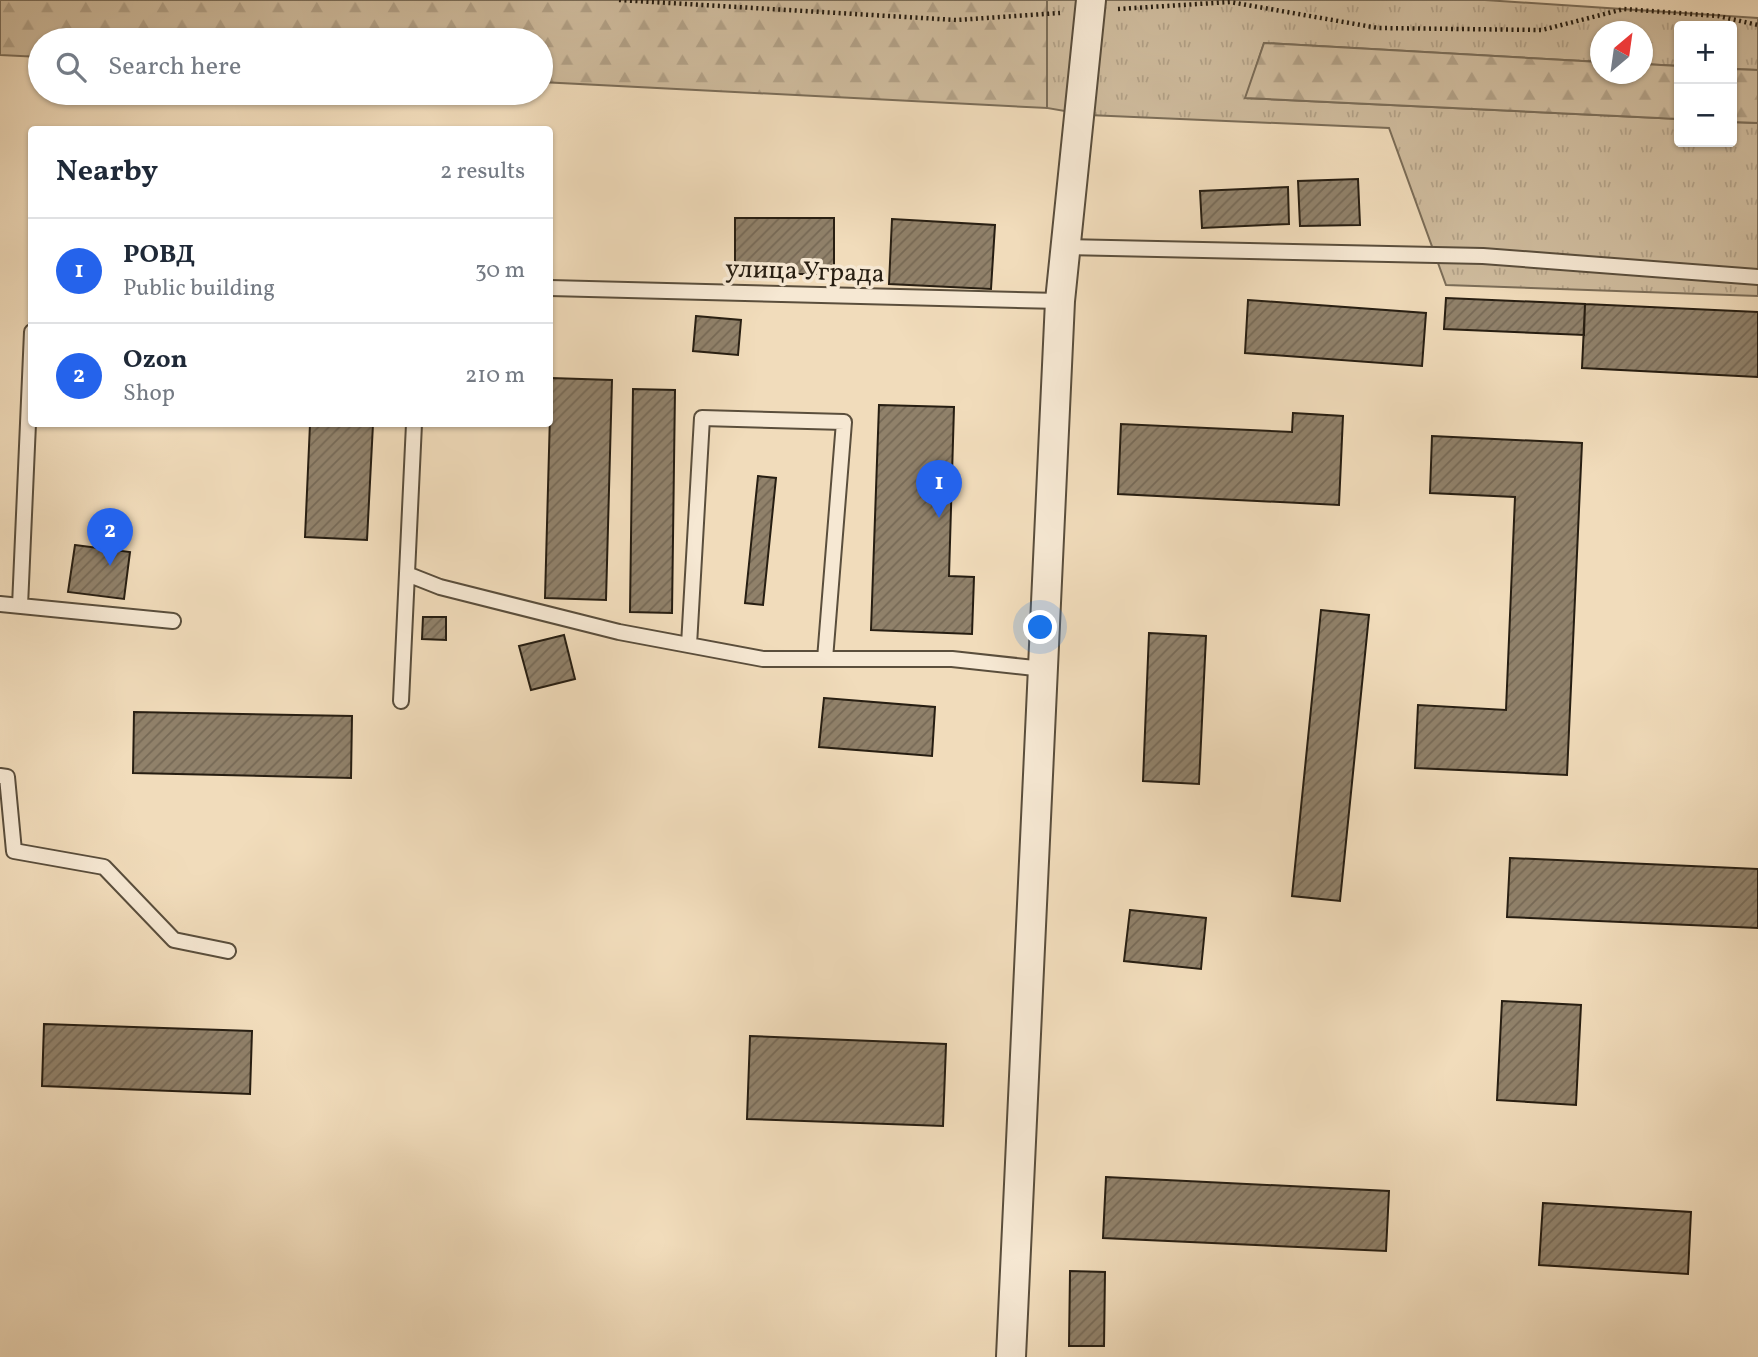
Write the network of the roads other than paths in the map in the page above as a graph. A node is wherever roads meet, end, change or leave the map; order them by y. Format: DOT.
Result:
graph roads {
  1 [pos="1090,5"];
  2 [pos="1065,247"];
  3 [pos="1758,277"];
  4 [pos="553,288"];
  5 [pos="1059,301"];
  6 [pos="28,423"];
  7 [pos="415,427"];
  8 [pos="407,574"];
  9 [pos="0,604"];
  10 [pos="20,606"];
  11 [pos="173,621"];
  12 [pos="689,645"];
  13 [pos="825,659"];
  14 [pos="1044,669"];
  15 [pos="401,701"];
  16 [pos="0,776"];
  17 [pos="228,951"];
  18 [pos="1011,1357"];
  1 -- 2 [label="street"];
  2 -- 3 [label="lane"];
  2 -- 5 [label="street"];
  4 -- 5 [label="lane, улица Уграда"];
  5 -- 14 [label="street"];
  6 -- 10 [label="lane"];
  7 -- 8 [label="lane"];
  8 -- 12 [label="lane"];
  8 -- 15 [label="lane"];
  9 -- 10 [label="lane"];
  10 -- 11 [label="lane"];
  12 -- 13 [label="lane"];
  12 -- 13 [label="lane"];
  13 -- 14 [label="lane"];
  14 -- 18 [label="street"];
  16 -- 17 [label="lane"];
}
